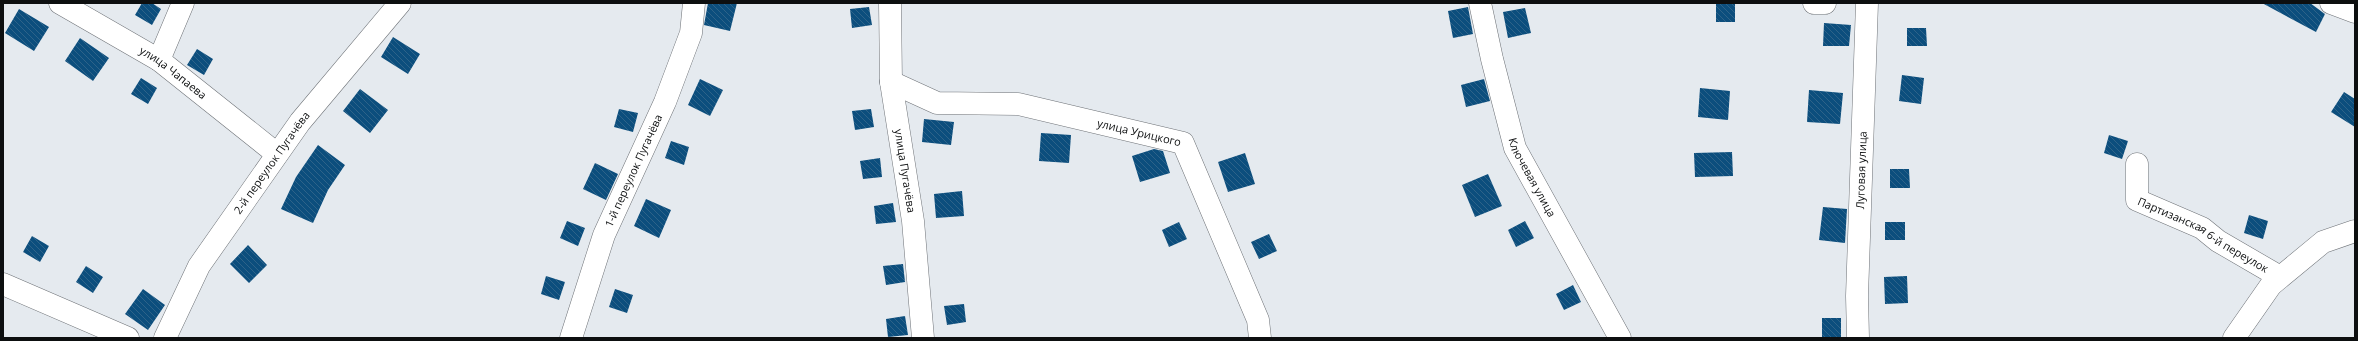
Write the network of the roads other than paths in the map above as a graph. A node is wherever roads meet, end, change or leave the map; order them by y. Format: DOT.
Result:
graph roads {
  1 [pos="60,3"];
  2 [pos="183,3"];
  3 [pos="400,3"];
  4 [pos="694,3"];
  5 [pos="890,3"];
  6 [pos="1480,3"];
  7 [pos="1814,3"];
  8 [pos="1825,3"];
  9 [pos="1867,3"];
  10 [pos="2331,3"];
  11 [pos="2355,12"];
  12 [pos="159,60"];
  13 [pos="891,82"];
  14 [pos="277,154"];
  15 [pos="2137,164"];
  16 [pos="2355,231"];
  17 [pos="2280,277"];
  18 [pos="3,284"];
  19 [pos="128,338"];
  20 [pos="165,338"];
  21 [pos="571,338"];
  22 [pos="923,338"];
  23 [pos="1260,338"];
  24 [pos="1620,338"];
  25 [pos="1858,338"];
  26 [pos="2234,338"];
  1 -- 12 [label="street, улица Чапаева"];
  2 -- 12 [label="street"];
  3 -- 14 [label="street, 2-й переулок Пугачёва"];
  4 -- 21 [label="street, 1-й переулок Пугачёва"];
  5 -- 13 [label="street, улица Пугачёва"];
  6 -- 24 [label="street, Ключевая улица"];
  7 -- 8 [label="street"];
  9 -- 25 [label="street, Луговая улица"];
  10 -- 11 [label="street"];
  12 -- 14 [label="street, улица Чапаева"];
  13 -- 22 [label="street, улица Пугачёва"];
  13 -- 23 [label="street, улица Урицкого"];
  14 -- 20 [label="street, 2-й переулок Пугачёва"];
  15 -- 17 [label="street, Партизанская 6-й переулок"];
  16 -- 17 [label="street, Партизанская 6-й переулок"];
  17 -- 26 [label="street, Партизанская 6-й переулок"];
  18 -- 19 [label="street"];
}
